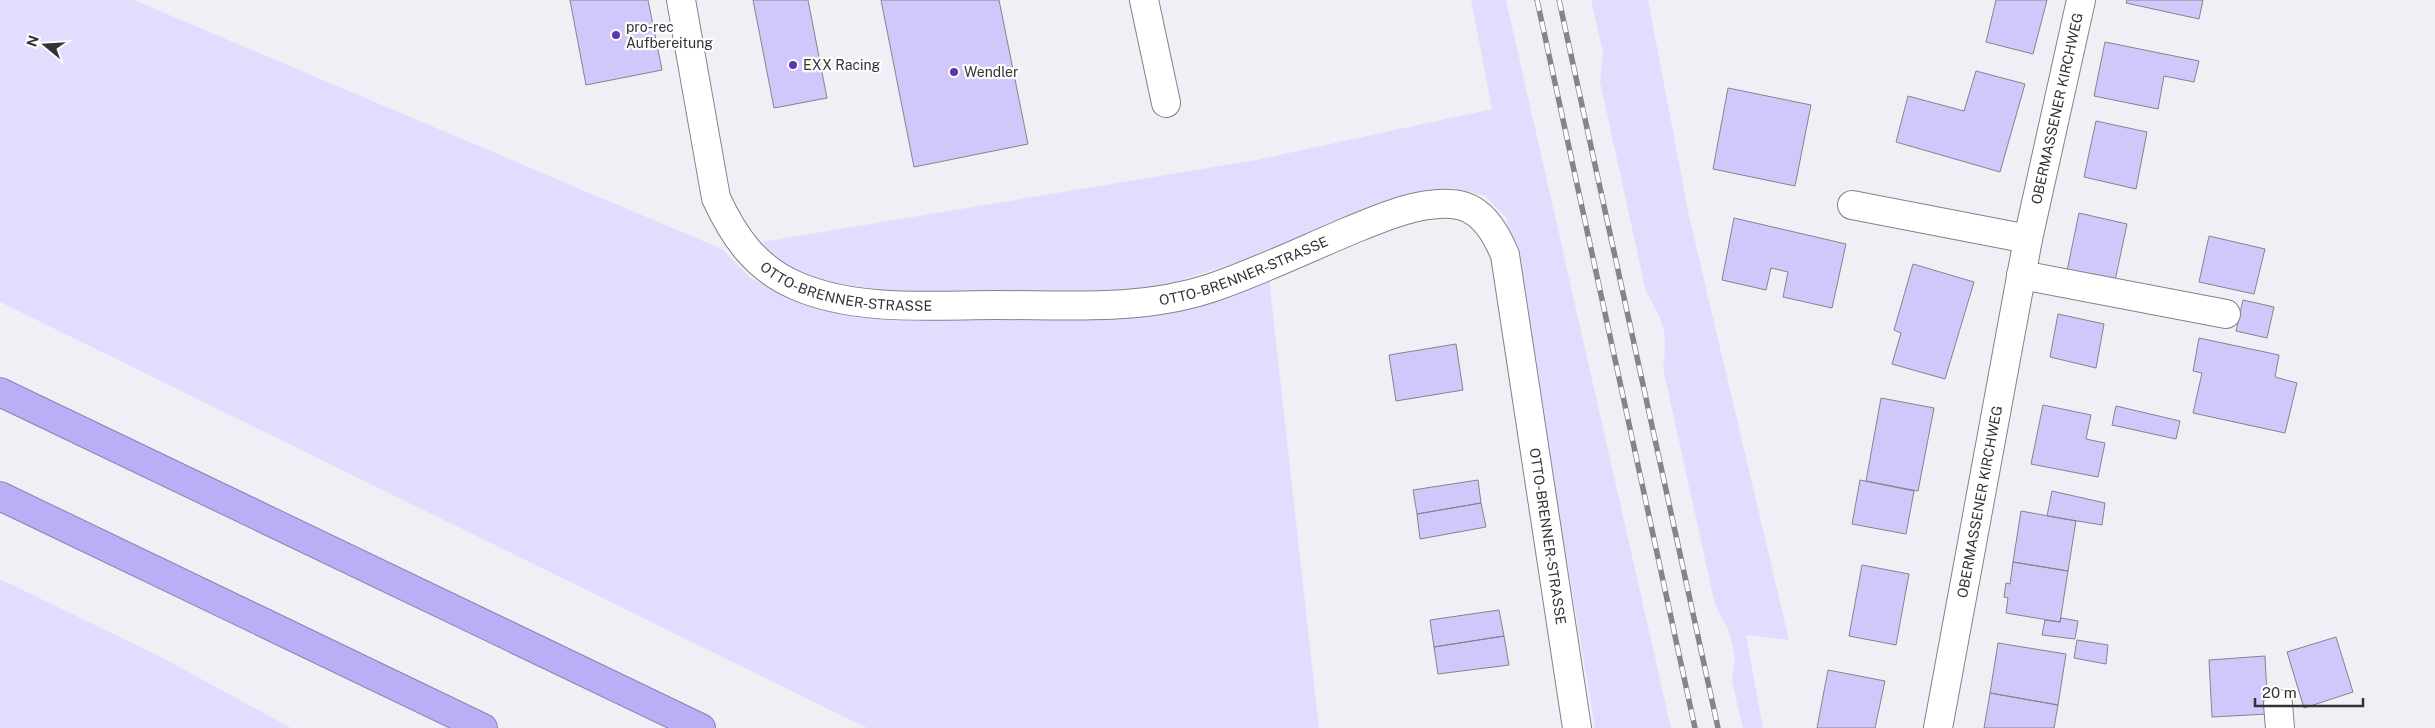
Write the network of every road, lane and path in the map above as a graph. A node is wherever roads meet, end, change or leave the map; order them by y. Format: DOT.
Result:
graph roads {
  1 [pos="680,0"];
  2 [pos="1144,0"];
  3 [pos="2081,0"];
  4 [pos="1166,103"];
  5 [pos="1852,205"];
  6 [pos="2028,239"];
  7 [pos="2021,275"];
  8 [pos="2226,314"];
  9 [pos="0,392"];
  10 [pos="0,496"];
  11 [pos="482,728"];
  12 [pos="701,728"];
  13 [pos="1577,728"];
  14 [pos="1938,728"];
  1 -- 13 [label="street, OTTO-BRENNER-STRASSE"];
  2 -- 4 [label="street"];
  3 -- 6 [label="street, OBERMASSENER KIRCHWEG"];
  5 -- 6 [label="street"];
  6 -- 7 [label="street, OBERMASSENER KIRCHWEG"];
  7 -- 8 [label="street"];
  7 -- 14 [label="street, OBERMASSENER KIRCHWEG"];
  9 -- 12 [label="highway"];
  10 -- 11 [label="highway"];
}
